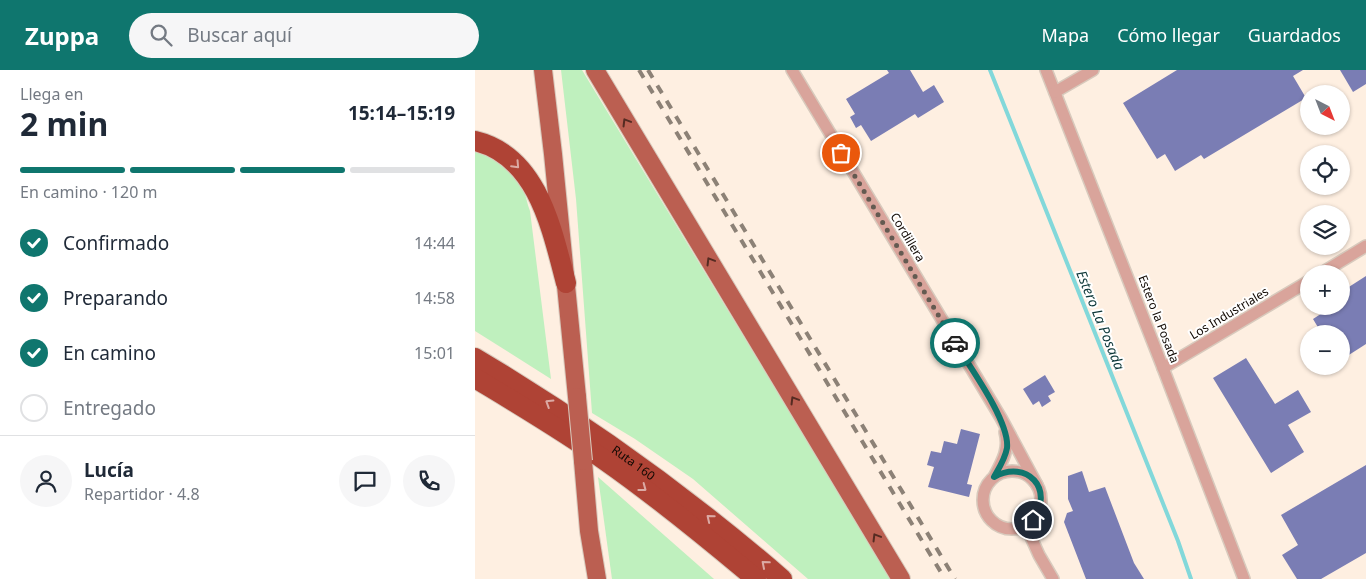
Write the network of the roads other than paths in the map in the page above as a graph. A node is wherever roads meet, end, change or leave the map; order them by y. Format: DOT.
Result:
graph roads {
  1 [pos="543,70"];
  2 [pos="595,70"];
  3 [pos="792,70"];
  4 [pos="1046,70"];
  5 [pos="1093,70"];
  6 [pos="1055,92"];
  7 [pos="475,141"];
  8 [pos="1366,246"];
  9 [pos="1335,265"];
  10 [pos="566,283"];
  11 [pos="1300,286"];
  12 [pos="475,358"];
  13 [pos="1163,368"];
  14 [pos="475,378"];
  15 [pos="1001,418"];
  16 [pos="994,477"];
  17 [pos="1037,485"];
  18 [pos="1025,526"];
  19 [pos="597,579"];
  20 [pos="756,579"];
  21 [pos="782,579"];
  22 [pos="901,579"];
  23 [pos="1053,579"];
  24 [pos="1243,579"];
  1 -- 10 [label="main road"];
  22 -- 2 [label="main road, one-way"];
  3 -- 15 [label="street, Cordillera"];
  4 -- 6 [label="street, Estero la Posada"];
  5 -- 6 [label="street"];
  6 -- 13 [label="street, Estero la Posada"];
  7 -- 10 [label="highway, one-way"];
  8 -- 9 [label="street"];
  10 -- 19 [label="main road, bridge"];
  11 -- 13 [label="street, Los Industriales"];
  21 -- 12 [label="highway, Ruta 160, one-way"];
  13 -- 24 [label="street, Estero la Posada"];
  14 -- 20 [label="highway, Ruta 160, one-way"];
  15 -- 16 [label="street, Cordillera"];
  15 -- 17 [label="street, Cordillera"];
  16 -- 17 [label="street"];
  16 -- 18 [label="street, Cordillera"];
  17 -- 18 [label="street, Cordillera"];
  18 -- 23 [label="street"];
}
